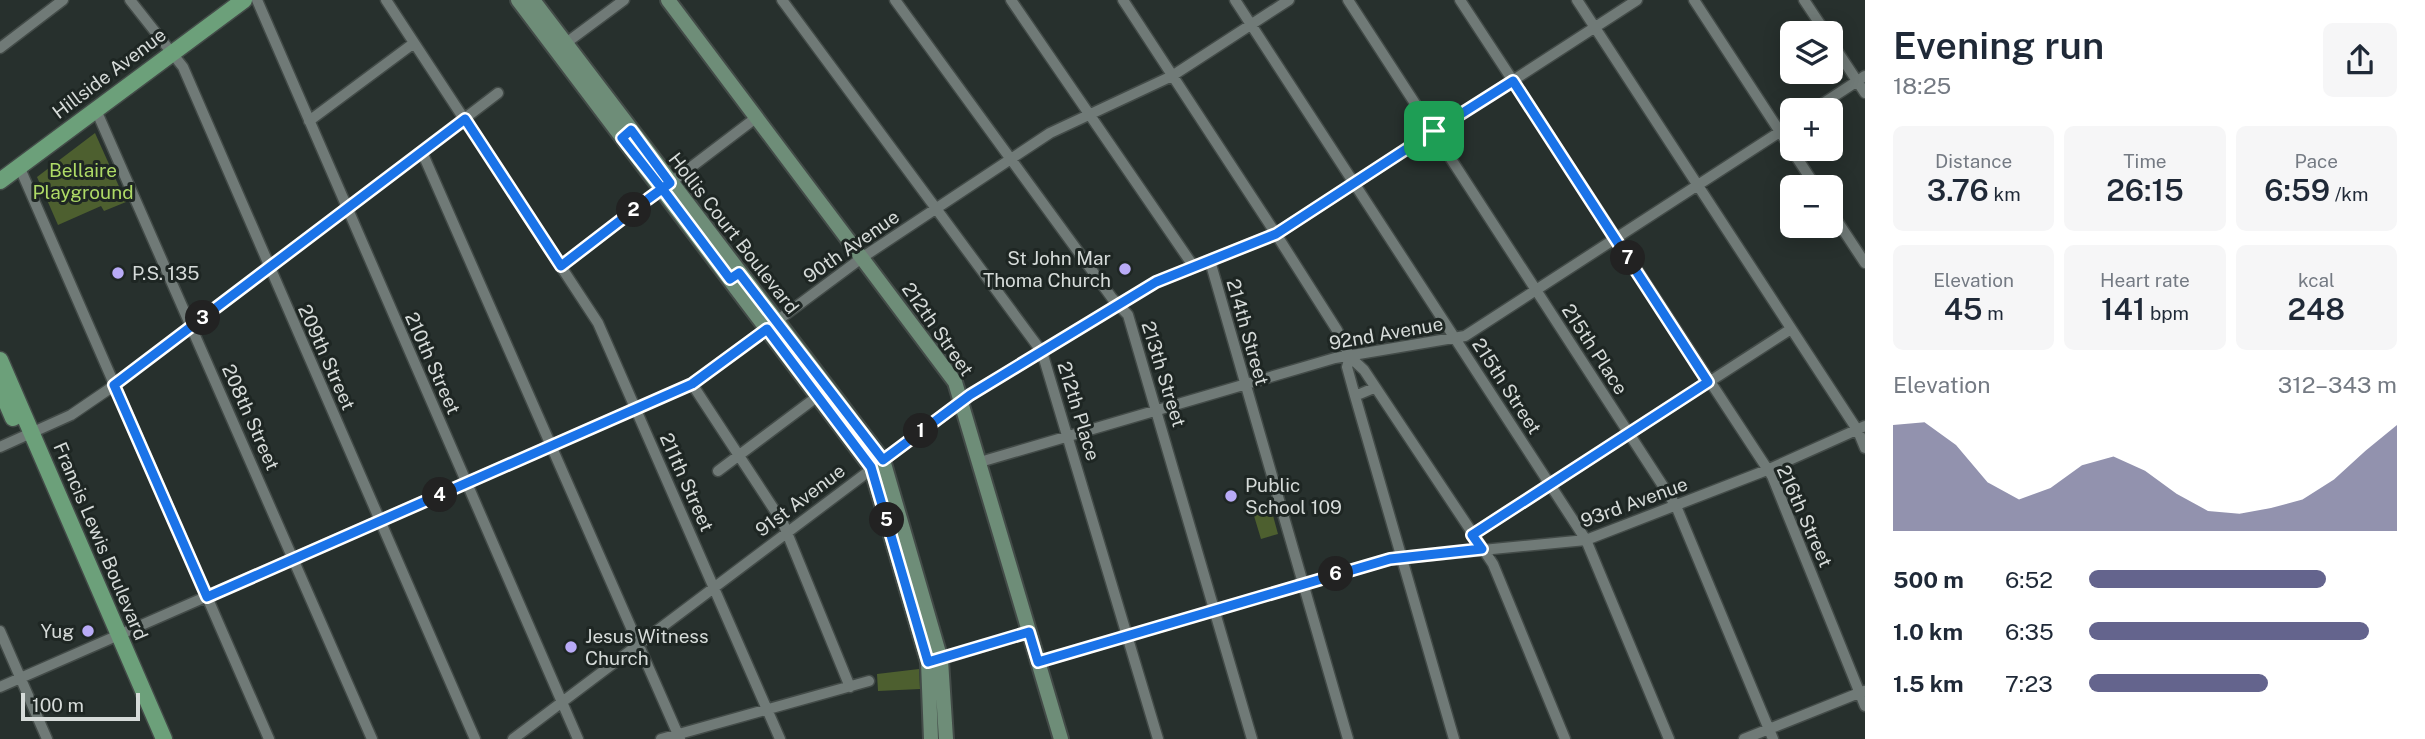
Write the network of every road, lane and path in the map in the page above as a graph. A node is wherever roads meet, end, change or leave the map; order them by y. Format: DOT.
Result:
graph roads {
  1 [pos="63,0"];
  2 [pos="130,0"];
  3 [pos="244,0"];
  4 [pos="257,0"];
  5 [pos="386,0"];
  6 [pos="624,0"];
  7 [pos="668,0"];
  8 [pos="782,0"];
  9 [pos="895,0"];
  10 [pos="1011,0"];
  11 [pos="1123,0"];
  12 [pos="1235,0"];
  13 [pos="1289,0"];
  14 [pos="1348,0"];
  15 [pos="1461,0"];
  16 [pos="1577,0"];
  17 [pos="1637,0"];
  18 [pos="1694,0"];
  19 [pos="1804,0"];
  20 [pos="524,1"];
  21 [pos="1818,21"];
  22 [pos="1251,25"];
  23 [pos="1595,27"];
  24 [pos="414,43"];
  25 [pos="0,47"];
  26 [pos="561,47"];
  27 [pos="172,53"];
  28 [pos="1843,56"];
  29 [pos="1172,76"];
  30 [pos="1861,79"];
  31 [pos="1513,81"];
  32 [pos="498,93"];
  33 [pos="1865,93"];
  34 [pos="1832,98"];
  35 [pos="96,110"];
  36 [pos="1090,115"];
  37 [pos="757,117"];
  38 [pos="465,119"];
  39 [pos="309,121"];
  40 [pos="1434,131"];
  41 [pos="1780,132"];
  42 [pos="422,152"];
  43 [pos="1011,160"];
  44 [pos="19,166"];
  45 [pos="0,181"];
  46 [pos="1354,183"];
  47 [pos="666,186"];
  48 [pos="1698,186"];
  49 [pos="936,208"];
  50 [pos="347,209"];
  51 [pos="1843,230"];
  52 [pos="1276,234"];
  53 [pos="1615,239"];
  54 [pos="863,257"];
  55 [pos="1210,261"];
  56 [pos="1865,263"];
  57 [pos="561,266"];
  58 [pos="1194,267"];
  59 [pos="269,268"];
  60 [pos="1536,290"];
  61 [pos="1119,304"];
  62 [pos="772,325"];
  63 [pos="192,326"];
  64 [pos="1791,329"];
  65 [pos="1455,339"];
  66 [pos="1042,352"];
  67 [pos="1350,357"];
  68 [pos="0,360"];
  69 [pos="1708,382"];
  70 [pos="692,384"];
  71 [pos="114,385"];
  72 [pos="1246,385"];
  73 [pos="0,388"];
  74 [pos="1374,388"];
  75 [pos="823,393"];
  76 [pos="1354,396"];
  77 [pos="962,400"];
  78 [pos="636,410"];
  79 [pos="1157,411"];
  80 [pos="1861,429"];
  81 [pos="1629,434"];
  82 [pos="27,435"];
  83 [pos="1069,436"];
  84 [pos="0,447"];
  85 [pos="552,447"];
  86 [pos="1865,448"];
  87 [pos="740,457"];
  88 [pos="981,462"];
  89 [pos="877,464"];
  90 [pos="1767,470"];
  91 [pos="718,471"];
  92 [pos="467,484"];
  93 [pos="1550,485"];
  94 [pos="1676,506"];
  95 [pos="380,522"];
  96 [pos="787,532"];
  97 [pos="1472,535"];
  98 [pos="1586,540"];
  99 [pos="1482,549"];
  100 [pos="1402,558"];
  101 [pos="293,559"];
  102 [pos="1304,584"];
  103 [pos="714,587"];
  104 [pos="207,597"];
  105 [pos="1214,610"];
  106 [pos="0,631"];
  107 [pos="1029,632"];
  108 [pos="1127,635"];
  109 [pos="114,638"];
  110 [pos="638,645"];
  111 [pos="934,661"];
  112 [pos="1038,662"];
  113 [pos="21,678"];
  114 [pos="869,681"];
  115 [pos="0,687"];
  116 [pos="850,687"];
  117 [pos="1862,692"];
  118 [pos="562,702"];
  119 [pos="1865,706"];
  120 [pos="767,710"];
  121 [pos="1771,734"];
  122 [pos="938,735"];
  123 [pos="679,736"];
  124 [pos="47,739"];
  125 [pos="153,739"];
  126 [pos="164,739"];
  127 [pos="269,739"];
  128 [pos="372,739"];
  129 [pos="475,739"];
  130 [pos="513,739"];
  131 [pos="579,739"];
  132 [pos="661,739"];
  133 [pos="780,739"];
  134 [pos="1061,739"];
  135 [pos="1157,739"];
  136 [pos="1252,739"];
  137 [pos="1348,739"];
  138 [pos="1454,739"];
  139 [pos="1565,739"];
  140 [pos="1668,739"];
  141 [pos="1744,739"];
  1 -- 25 [label="street"];
  2 -- 27 [label="street, 209th Street"];
  3 -- 27 [label="main road, Hillside Avenue"];
  4 -- 39 [label="street, 210th Street"];
  5 -- 24 [label="street, 211th Street"];
  6 -- 26 [label="street"];
  7 -- 37 [label="main road, 212th Street"];
  8 -- 49 [label="street, 212th Place"];
  9 -- 43 [label="street, 213th Street"];
  10 -- 36 [label="street"];
  11 -- 29 [label="street"];
  12 -- 22 [label="street, 215th Street"];
  13 -- 22 [label="street, 90th Avenue"];
  14 -- 40 [label="street, 215th Place"];
  15 -- 31 [label="street, 216th Street"];
  16 -- 23 [label="street"];
  17 -- 23 [label="street"];
  18 -- 41 [label="street"];
  19 -- 21 [label="street"];
  20 -- 26 [label="main road, Hollis Court Boulevard"];
  22 -- 29 [label="street, 90th Avenue"];
  22 -- 46 [label="street, 215th Street"];
  23 -- 31 [label="street"];
  23 -- 48 [label="street"];
  24 -- 38 [label="street, 211th Street"];
  24 -- 39 [label="street"];
  26 -- 47 [label="main road, Hollis Court Boulevard"];
  27 -- 35 [label="main road, Hillside Avenue"];
  27 -- 59 [label="street, 209th Street"];
  28 -- 30 [label="street"];
  29 -- 36 [label="street, 90th Avenue"];
  29 -- 52 [label="street"];
  30 -- 33 [label="street"];
  30 -- 34 [label="street"];
  31 -- 40 [label="street"];
  31 -- 53 [label="street, 216th Street"];
  32 -- 38 [label="street"];
  35 -- 44 [label="main road, Hillside Avenue"];
  35 -- 63 [label="street, 208th Street"];
  36 -- 43 [label="street, 90th Avenue"];
  36 -- 58 [label="street"];
  37 -- 47 [label="street"];
  37 -- 54 [label="main road, 212th Street"];
  38 -- 42 [label="street"];
  38 -- 57 [label="street, 211th Street"];
  39 -- 50 [label="street, 210th Street"];
  40 -- 46 [label="street"];
  40 -- 60 [label="street, 215th Place"];
  41 -- 48 [label="street, 92nd Avenue"];
  42 -- 50 [label="street"];
  42 -- 85 [label="street"];
  43 -- 49 [label="street, 90th Avenue"];
  43 -- 61 [label="street, 213th Street"];
  44 -- 45 [label="main road, Hillside Avenue"];
  44 -- 71 [label="street"];
  46 -- 52 [label="street"];
  46 -- 65 [label="street, 215th Street"];
  47 -- 57 [label="street"];
  47 -- 62 [label="main road, Hollis Court Boulevard"];
  48 -- 53 [label="street, 92nd Avenue"];
  48 -- 64 [label="street"];
  49 -- 54 [label="street, 90th Avenue"];
  49 -- 66 [label="street, 212th Place"];
  50 -- 59 [label="street"];
  50 -- 92 [label="street, 210th Street"];
  51 -- 56 [label="street"];
  52 -- 55 [label="street"];
  52 -- 67 [label="street"];
  53 -- 60 [label="street, 92nd Avenue"];
  53 -- 69 [label="street, 216th Street"];
  54 -- 62 [label="street, 90th Avenue"];
  54 -- 77 [label="main road, 212th Street"];
  55 -- 58 [label="street, 214th Street"];
  55 -- 72 [label="street, 214th Street"];
  57 -- 78 [label="street, 211th Street"];
  58 -- 61 [label="street, 91st Avenue"];
  59 -- 63 [label="street"];
  59 -- 95 [label="street, 209th Street"];
  60 -- 65 [label="street, 92nd Avenue"];
  60 -- 81 [label="street, 215th Place"];
  61 -- 66 [label="street, 91st Avenue"];
  61 -- 79 [label="street, 213th Street"];
  62 -- 70 [label="street, 90th Avenue"];
  62 -- 75 [label="main road, Hollis Court Boulevard"];
  63 -- 71 [label="street"];
  63 -- 101 [label="street, 208th Street"];
  64 -- 69 [label="street"];
  64 -- 80 [label="street"];
  65 -- 67 [label="street, 92nd Avenue"];
  65 -- 93 [label="street, 215th Street"];
  66 -- 77 [label="street, 91st Avenue"];
  66 -- 83 [label="street, 212th Place"];
  67 -- 72 [label="street, 92nd Avenue"];
  67 -- 74 [label="street"];
  67 -- 76 [label="street"];
  68 -- 82 [label="main road, Francis Lewis Boulevard"];
  69 -- 81 [label="street"];
  69 -- 90 [label="street, 216th Street"];
  70 -- 78 [label="street, 90th Avenue"];
  70 -- 87 [label="street"];
  71 -- 82 [label="street"];
  71 -- 104 [label="street"];
  72 -- 79 [label="street, 92nd Avenue"];
  72 -- 102 [label="street, 214th Street"];
  73 -- 82 [label="main road, Francis Lewis Boulevard"];
  74 -- 76 [label="street"];
  74 -- 97 [label="street"];
  75 -- 87 [label="street"];
  75 -- 89 [label="main road, Hollis Court Boulevard"];
  76 -- 100 [label="street"];
  77 -- 88 [label="main road, 212th Street"];
  77 -- 89 [label="street, 91st Avenue"];
  78 -- 85 [label="street, 90th Avenue"];
  78 -- 103 [label="street, 211th Street"];
  79 -- 83 [label="street, 92nd Avenue"];
  79 -- 105 [label="street, 213th Street"];
  80 -- 86 [label="street"];
  80 -- 90 [label="street, 93rd Avenue"];
  81 -- 93 [label="street"];
  81 -- 94 [label="street, 215th Place"];
  82 -- 84 [label="street"];
  82 -- 109 [label="main road, Francis Lewis Boulevard"];
  83 -- 88 [label="street, 92nd Avenue"];
  83 -- 108 [label="street, 212th Place"];
  85 -- 92 [label="street, 90th Avenue"];
  85 -- 110 [label="street"];
  87 -- 91 [label="street"];
  87 -- 96 [label="street"];
  88 -- 107 [label="main road, 212th Street"];
  89 -- 96 [label="street, 91st Avenue"];
  89 -- 111 [label="main road, Hollis Court Boulevard"];
  90 -- 94 [label="street, 93rd Avenue"];
  90 -- 117 [label="street, 216th Street"];
  92 -- 95 [label="street, 90th Avenue"];
  92 -- 118 [label="street, 210th Street"];
  93 -- 97 [label="street"];
  93 -- 98 [label="street, 215th Street"];
  94 -- 98 [label="street, 93rd Avenue"];
  94 -- 121 [label="street, 215th Place"];
  95 -- 101 [label="street, 90th Avenue"];
  95 -- 129 [label="street, 209th Street"];
  96 -- 103 [label="street, 91st Avenue"];
  96 -- 116 [label="street"];
  97 -- 99 [label="street"];
  98 -- 99 [label="street, 93rd Avenue"];
  98 -- 140 [label="street, 215th Street"];
  99 -- 100 [label="street, 93rd Avenue"];
  99 -- 139 [label="street"];
  100 -- 102 [label="street, 93rd Avenue"];
  100 -- 138 [label="street"];
  101 -- 104 [label="street, 90th Avenue"];
  101 -- 128 [label="street, 208th Street"];
  102 -- 105 [label="street, 93rd Avenue"];
  102 -- 137 [label="street, 214th Street"];
  103 -- 110 [label="street, 91st Avenue"];
  103 -- 120 [label="street, 211th Street"];
  104 -- 109 [label="street, 90th Avenue"];
  104 -- 127 [label="street"];
  105 -- 108 [label="street, 93rd Avenue"];
  105 -- 136 [label="street, 213th Street"];
  106 -- 113 [label="street"];
  107 -- 111 [label="street"];
  107 -- 112 [label="main road, 212th Street"];
  108 -- 112 [label="street, 93rd Avenue"];
  108 -- 135 [label="street, 212th Place"];
  109 -- 113 [label="street, 90th Avenue"];
  109 -- 125 [label="main road, Francis Lewis Boulevard"];
  109 -- 126 [label="main road, Francis Lewis Boulevard"];
  110 -- 118 [label="street, 91st Avenue"];
  110 -- 123 [label="street"];
  111 -- 122 [label="main road, Hollis Court Boulevard"];
  112 -- 134 [label="main road, 212th Street"];
  113 -- 115 [label="street, 90th Avenue"];
  113 -- 124 [label="street"];
  114 -- 116 [label="street"];
  116 -- 120 [label="street"];
  117 -- 119 [label="street, 216th Street"];
  117 -- 121 [label="street"];
  118 -- 130 [label="street, 91st Avenue"];
  118 -- 131 [label="street, 210th Street"];
  120 -- 123 [label="street"];
  120 -- 133 [label="street, 211th Street"];
  121 -- 141 [label="street"];
  123 -- 132 [label="street"];
}
